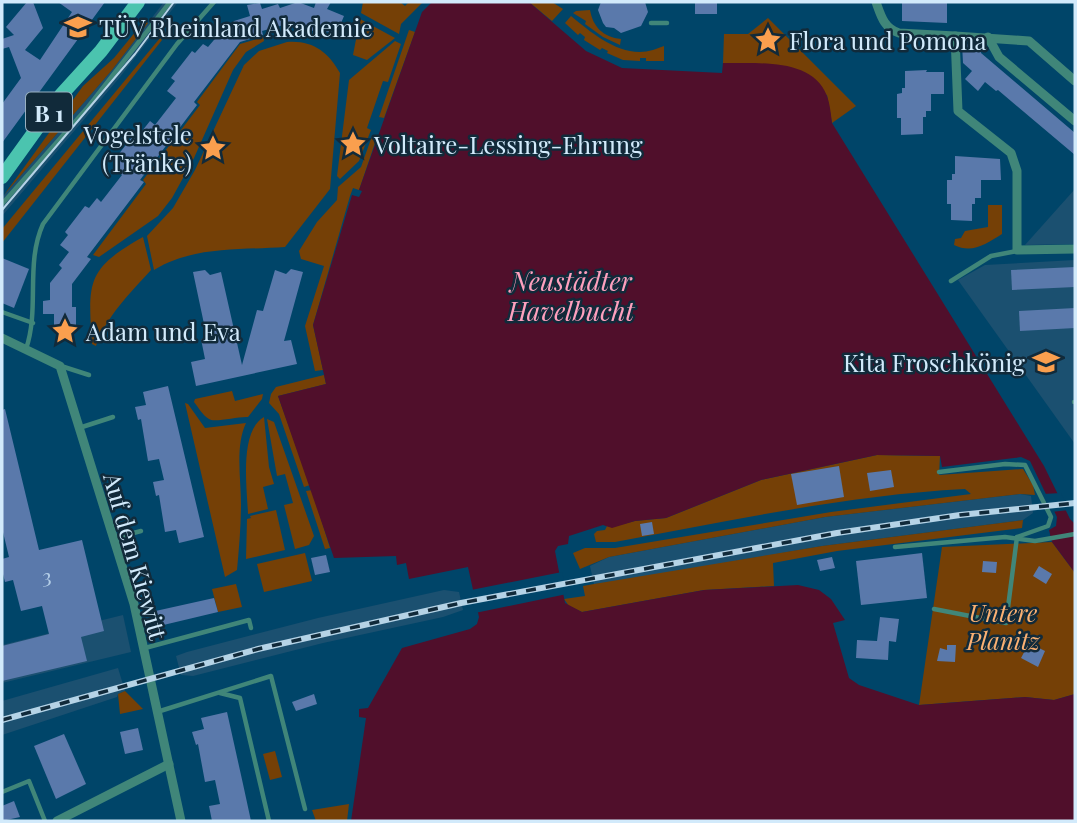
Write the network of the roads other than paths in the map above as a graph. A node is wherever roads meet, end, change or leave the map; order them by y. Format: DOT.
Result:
graph roads {
  1 [pos="138,2"];
  2 [pos="170,2"];
  3 [pos="214,2"];
  4 [pos="876,2"];
  5 [pos="651,23"];
  6 [pos="667,23"];
  7 [pos="956,36"];
  8 [pos="988,37"];
  9 [pos="1075,81"];
  10 [pos="1075,121"];
  11 [pos="2,177"];
  12 [pos="2,204"];
  13 [pos="1075,249"];
  14 [pos="1017,250"];
  15 [pos="951,281"];
  16 [pos="2,312"];
  17 [pos="33,323"];
  18 [pos="2,338"];
  19 [pos="25,350"];
  20 [pos="60,366"];
  21 [pos="89,374"];
  22 [pos="113,417"];
  23 [pos="78,428"];
  24 [pos="939,472"];
  25 [pos="141,531"];
  26 [pos="1075,534"];
  27 [pos="1017,537"];
  28 [pos="113,538"];
  29 [pos="895,547"];
  30 [pos="934,609"];
  31 [pos="251,628"];
  32 [pos="144,648"];
  33 [pos="215,692"];
  34 [pos="157,712"];
  35 [pos="169,764"];
  36 [pos="2,792"];
  37 [pos="305,809"];
  38 [pos="45,821"];
  39 [pos="57,821"];
  40 [pos="181,821"];
  41 [pos="269,821"];
  1 -- 11 [label="main road, B 1"];
  2 -- 12 [label="lane"];
  3 -- 17 [label="lane"];
  4 -- 7 [label="street"];
  5 -- 6 [label="lane"];
  7 -- 8 [label="street"];
  7 -- 14 [label="street"];
  8 -- 9 [label="street"];
  8 -- 10 [label="street"];
  13 -- 14 [label="street"];
  14 -- 15 [label="lane"];
  16 -- 17 [label="lane"];
  17 -- 19 [label="lane"];
  18 -- 19 [label="street"];
  19 -- 20 [label="street"];
  20 -- 21 [label="lane"];
  20 -- 23 [label="street, Auf dem Kiewitt"];
  22 -- 23 [label="lane"];
  23 -- 28 [label="street, Auf dem Kiewitt"];
  24 -- 27 [label="lane"];
  25 -- 28 [label="lane"];
  26 -- 27 [label="lane"];
  27 -- 29 [label="lane"];
  27 -- 30 [label="lane"];
  28 -- 32 [label="street, Auf dem Kiewitt"];
  31 -- 32 [label="lane"];
  32 -- 34 [label="street, Auf dem Kiewitt"];
  33 -- 34 [label="lane"];
  33 -- 37 [label="lane"];
  33 -- 41 [label="lane"];
  34 -- 35 [label="street, Auf dem Kiewitt"];
  35 -- 39 [label="street"];
  35 -- 40 [label="street, Auf dem Kiewitt"];
  36 -- 38 [label="lane"];
}
